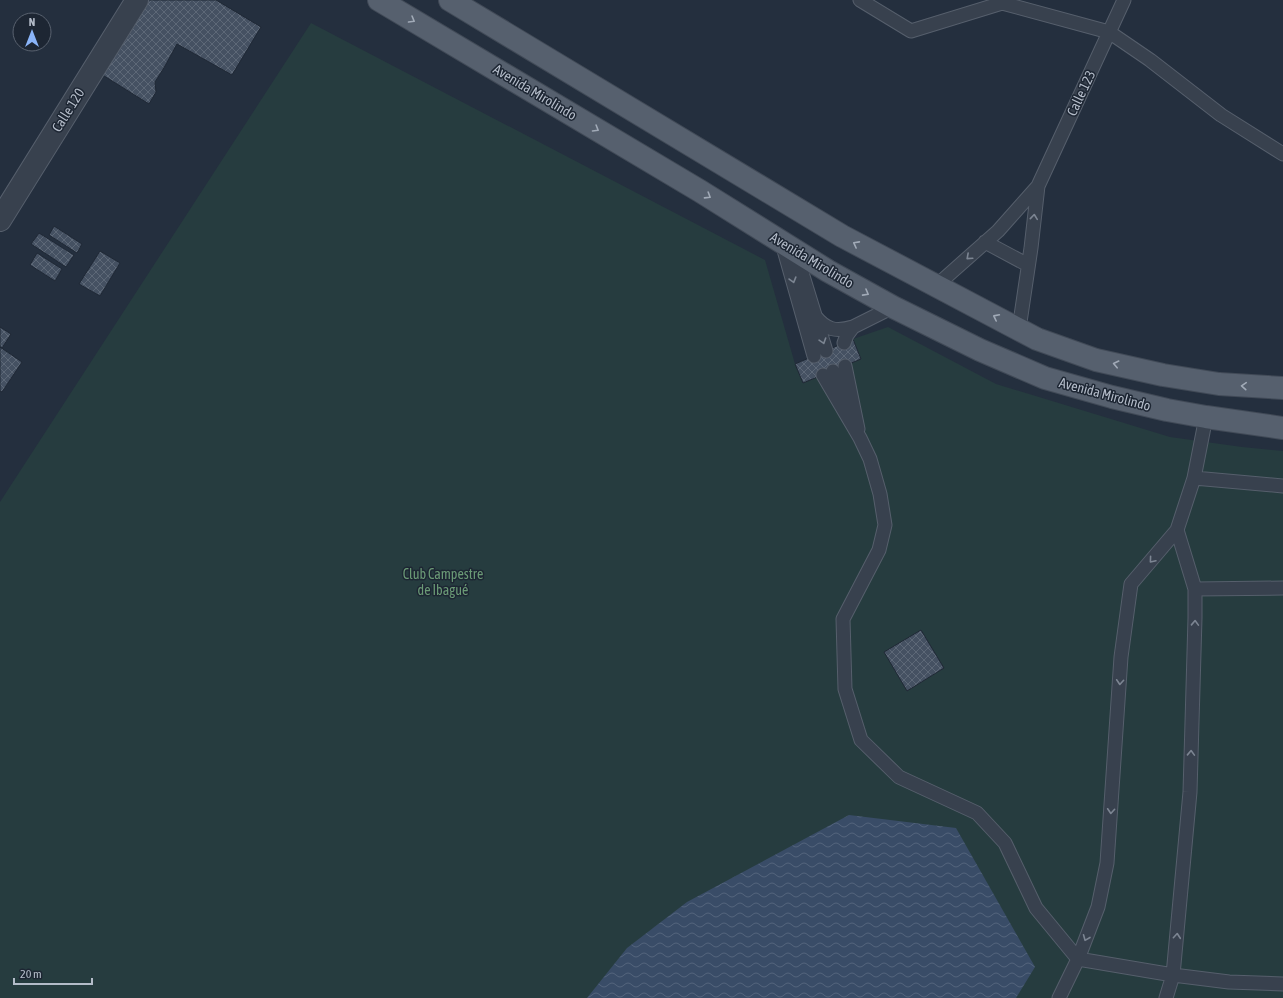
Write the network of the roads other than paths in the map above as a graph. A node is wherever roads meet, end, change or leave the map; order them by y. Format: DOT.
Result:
graph roads {
  1 [pos="137,0"];
  2 [pos="378,0"];
  3 [pos="450,0"];
  4 [pos="860,0"];
  5 [pos="1124,0"];
  6 [pos="1002,1"];
  7 [pos="1109,32"];
  8 [pos="1283,154"];
  9 [pos="1038,186"];
  10 [pos="0,220"];
  11 [pos="985,242"];
  12 [pos="789,247"];
  13 [pos="1028,265"];
  14 [pos="936,286"];
  15 [pos="894,307"];
  16 [pos="814,314"];
  17 [pos="853,327"];
  18 [pos="1019,329"];
  19 [pos="844,343"];
  20 [pos="1283,388"];
  21 [pos="1206,417"];
  22 [pos="1283,428"];
  23 [pos="860,438"];
  24 [pos="1194,478"];
  25 [pos="1283,486"];
  26 [pos="1177,530"];
  27 [pos="1283,588"];
  28 [pos="1195,589"];
  29 [pos="1078,959"];
  30 [pos="1173,975"];
  31 [pos="1283,984"];
  32 [pos="1059,998"];
  33 [pos="1166,998"];
  1 -- 10 [label="street, Calle 120"];
  2 -- 12 [label="main road, Avenida Mirolindo, one-way"];
  14 -- 3 [label="main road, one-way"];
  4 -- 6 [label="lane"];
  5 -- 7 [label="lane, Calle 123"];
  6 -- 7 [label="lane"];
  7 -- 8 [label="lane"];
  7 -- 9 [label="lane, Calle 123"];
  9 -- 11 [label="lane, Calle 123"];
  13 -- 9 [label="lane, Calle 123, one-way"];
  11 -- 13 [label="lane"];
  11 -- 14 [label="lane, Calle 123, one-way"];
  12 -- 15 [label="main road, Avenida Mirolindo, one-way"];
  12 -- 16 [label="lane"];
  12 -- 16 [label="lane"];
  13 -- 18 [label="lane, Calle 123"];
  18 -- 14 [label="main road, one-way"];
  15 -- 17 [label="lane"];
  15 -- 21 [label="main road, Avenida Mirolindo"];
  16 -- 17 [label="lane"];
  17 -- 19 [label="lane"];
  20 -- 18 [label="main road, one-way"];
  21 -- 22 [label="main road, Avenida Mirolindo"];
  21 -- 24 [label="lane"];
  23 -- 23 [label="lane"];
  23 -- 29 [label="lane"];
  24 -- 25 [label="lane"];
  24 -- 26 [label="lane"];
  26 -- 28 [label="lane"];
  26 -- 29 [label="lane, one-way"];
  27 -- 28 [label="lane"];
  30 -- 28 [label="lane, one-way"];
  29 -- 30 [label="lane"];
  29 -- 32 [label="lane"];
  30 -- 31 [label="lane"];
  30 -- 33 [label="lane"];
}
